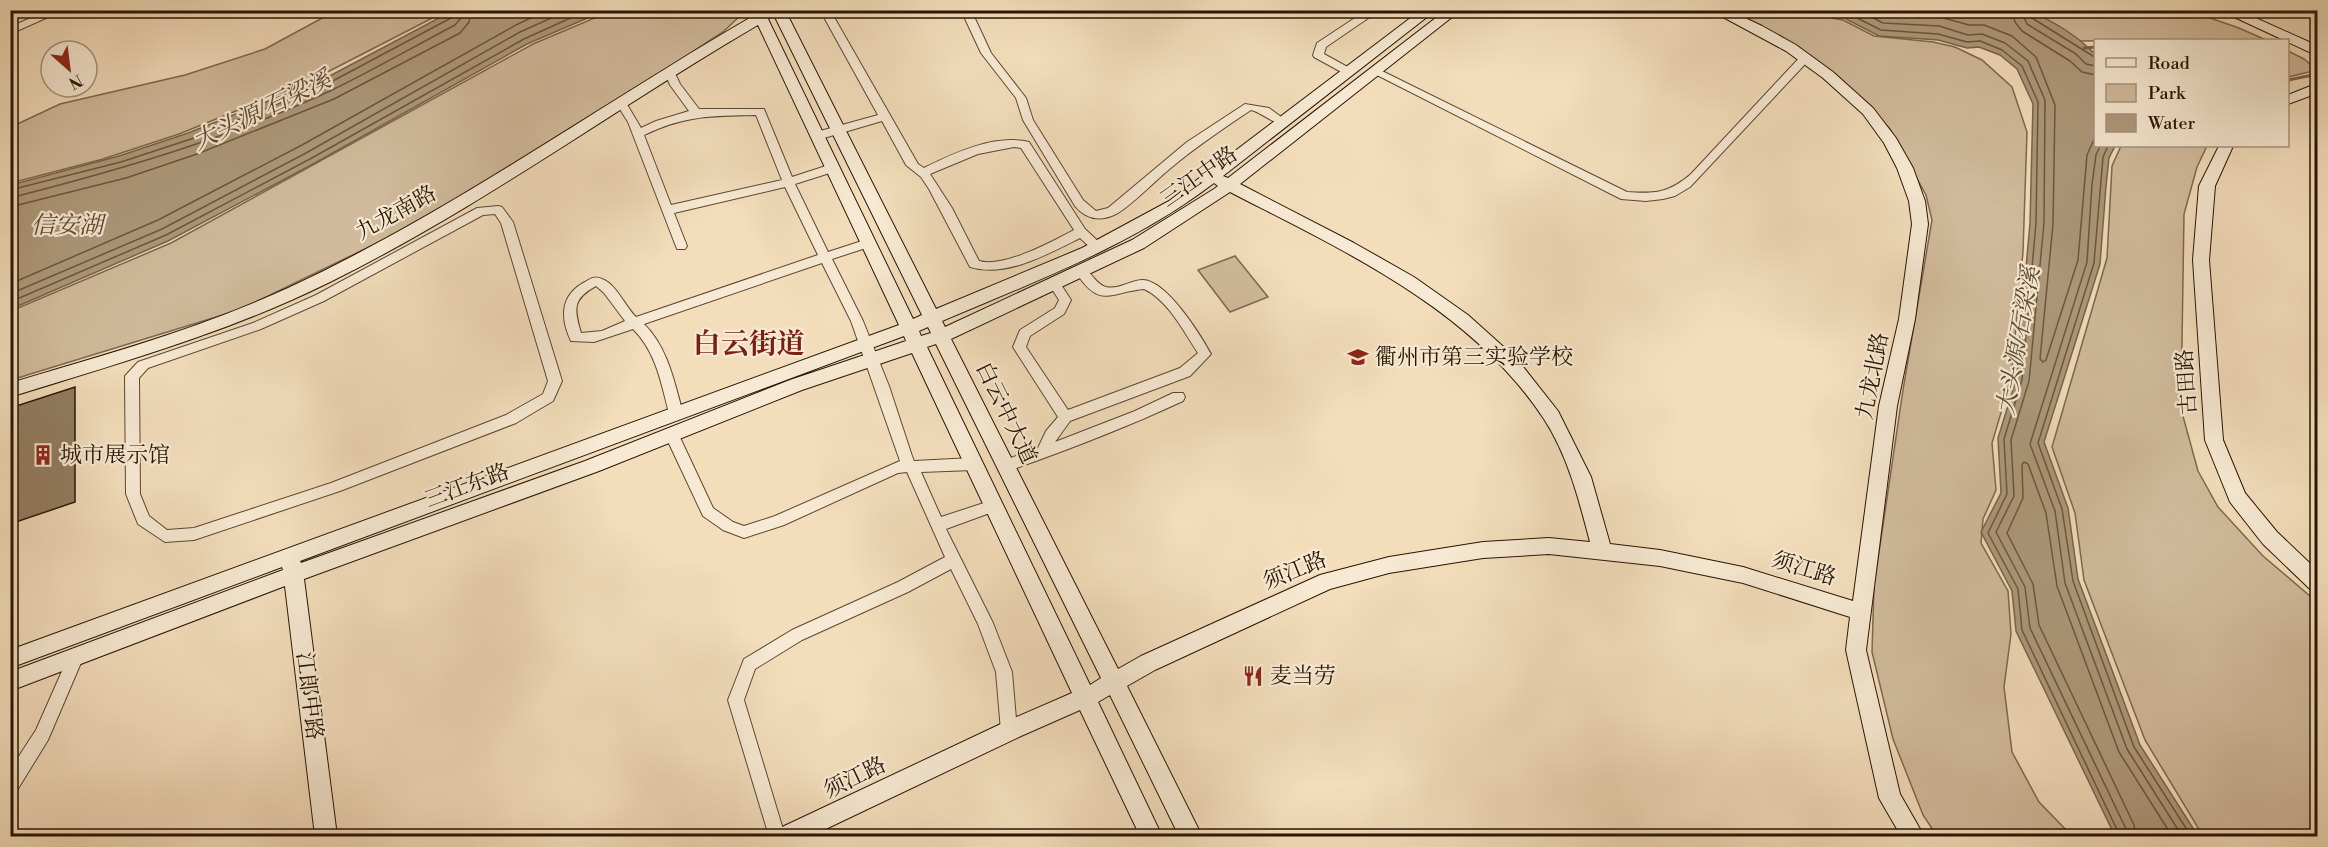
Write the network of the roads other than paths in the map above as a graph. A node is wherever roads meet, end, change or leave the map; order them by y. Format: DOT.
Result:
graph roads {
  1 [pos="58,10"];
  2 [pos="778,10"];
  3 [pos="825,10"];
  4 [pos="966,10"];
  5 [pos="1375,10"];
  6 [pos="1430,10"];
  7 [pos="1455,10"];
  8 [pos="1716,10"];
  9 [pos="2225,10"];
  10 [pos="763,13"];
  11 [pos="10,31"];
  12 [pos="2318,52"];
  13 [pos="1805,58"];
  14 [pos="669,71"];
  15 [pos="1349,72"];
  16 [pos="1376,72"];
  17 [pos="2318,87"];
  18 [pos="2289,100"];
  19 [pos="621,103"];
  20 [pos="696,112"];
  21 [pos="883,117"];
  22 [pos="1283,122"];
  23 [pos="838,130"];
  24 [pos="637,134"];
  25 [pos="816,136"];
  26 [pos="2226,147"];
  27 [pos="832,168"];
  28 [pos="924,172"];
  29 [pos="1212,176"];
  30 [pos="789,183"];
  31 [pos="1229,185"];
  32 [pos="667,210"];
  33 [pos="1081,232"];
  34 [pos="868,243"];
  35 [pos="681,246"];
  36 [pos="1097,247"];
  37 [pos="824,257"];
  38 [pos="1081,271"];
  39 [pos="321,278"];
  40 [pos="1054,283"];
  41 [pos="320,298"];
  42 [pos="932,318"];
  43 [pos="635,322"];
  44 [pos="941,336"];
  45 [pos="912,337"];
  46 [pos="869,352"];
  47 [pos="10,390"];
  48 [pos="1178,397"];
  49 [pos="676,413"];
  50 [pos="1065,417"];
  51 [pos="672,435"];
  52 [pos="1043,452"];
  53 [pos="973,464"];
  54 [pos="909,465"];
  55 [pos="1005,466"];
  56 [pos="993,506"];
  57 [pos="936,523"];
  58 [pos="1602,551"];
  59 [pos="954,560"];
  60 [pos="292,565"];
  61 [pos="2318,584"];
  62 [pos="1861,612"];
  63 [pos="75,658"];
  64 [pos="10,659"];
  65 [pos="10,682"];
  66 [pos="1114,683"];
  67 [pos="1085,698"];
  68 [pos="1009,731"];
  69 [pos="10,786"];
  70 [pos="326,837"];
  71 [pos="777,837"];
  72 [pos="789,837"];
  73 [pos="1151,837"];
  74 [pos="1191,837"];
  75 [pos="1913,837"];
  1 -- 11 [label="street"];
  2 -- 23 [label="main road, 白云中大道"];
  3 -- 21 [label="street"];
  4 -- 22 [label="street"];
  5 -- 15 [label="street"];
  6 -- 15 [label="main road, 三江中路"];
  7 -- 16 [label="main road, 三江中路"];
  8 -- 13 [label="main road, 九龙北路"];
  9 -- 12 [label="main road"];
  10 -- 14 [label="main road, 九龙南路"];
  10 -- 25 [label="main road"];
  13 -- 16 [label="street"];
  13 -- 62 [label="main road, 九龙北路"];
  14 -- 19 [label="main road, 九龙南路"];
  14 -- 20 [label="street"];
  15 -- 22 [label="main road, 三江中路"];
  16 -- 31 [label="main road, 三江中路"];
  17 -- 18 [label="main road"];
  19 -- 24 [label="street"];
  19 -- 39 [label="main road, 九龙南路"];
  20 -- 24 [label="street"];
  20 -- 30 [label="street"];
  21 -- 23 [label="street"];
  21 -- 28 [label="street"];
  22 -- 29 [label="main road, 三江中路"];
  23 -- 25 [label="street"];
  23 -- 42 [label="main road, 白云中大道"];
  24 -- 32 [label="street"];
  25 -- 27 [label="main road"];
  26 -- 61 [label="main road, 古田路"];
  27 -- 30 [label="street"];
  27 -- 34 [label="main road"];
  28 -- 33 [label="street"];
  28 -- 33 [label="street"];
  29 -- 31 [label="main road"];
  29 -- 36 [label="main road, 三江中路"];
  30 -- 32 [label="street"];
  30 -- 37 [label="street"];
  31 -- 38 [label="main road, 三江中路"];
  31 -- 58 [label="main road"];
  32 -- 35 [label="street"];
  33 -- 36 [label="street"];
  34 -- 37 [label="street"];
  34 -- 45 [label="main road"];
  36 -- 42 [label="main road, 三江中路"];
  37 -- 43 [label="street"];
  37 -- 46 [label="street"];
  38 -- 40 [label="main road, 三江中路"];
  38 -- 50 [label="street"];
  39 -- 41 [label="street"];
  39 -- 47 [label="main road, 九龙南路"];
  40 -- 44 [label="main road, 三江中路"];
  40 -- 50 [label="street"];
  41 -- 41 [label="street"];
  42 -- 44 [label="main road, 白云中大道"];
  42 -- 45 [label="main road, 三江东路"];
  43 -- 43 [label="street"];
  43 -- 49 [label="street"];
  44 -- 45 [label="main road, 三江东路"];
  44 -- 55 [label="main road, 白云中大道"];
  45 -- 46 [label="main road, 三江东路"];
  45 -- 53 [label="main road"];
  46 -- 49 [label="main road, 三江东路"];
  46 -- 51 [label="main road, 三江东路"];
  46 -- 54 [label="street"];
  48 -- 52 [label="street"];
  49 -- 60 [label="main road, 三江东路"];
  50 -- 52 [label="street"];
  51 -- 54 [label="street"];
  51 -- 60 [label="main road, 三江东路"];
  52 -- 55 [label="street"];
  53 -- 54 [label="street"];
  53 -- 56 [label="main road"];
  54 -- 57 [label="street"];
  55 -- 66 [label="main road, 白云中大道"];
  56 -- 57 [label="street"];
  56 -- 67 [label="main road"];
  57 -- 59 [label="street"];
  58 -- 62 [label="main road, 须江路"];
  58 -- 66 [label="main road, 须江路"];
  59 -- 68 [label="street"];
  59 -- 71 [label="street"];
  60 -- 63 [label="main road, 三江东路"];
  60 -- 64 [label="main road, 三江东路"];
  60 -- 70 [label="main road, 江郎中路"];
  62 -- 75 [label="main road, 九龙北路"];
  63 -- 65 [label="main road, 三江东路"];
  63 -- 69 [label="street"];
  66 -- 67 [label="main road, 须江路"];
  66 -- 74 [label="main road, 白云中大道"];
  67 -- 68 [label="main road, 须江路"];
  67 -- 73 [label="main road"];
  68 -- 72 [label="main road, 须江路"];
}
